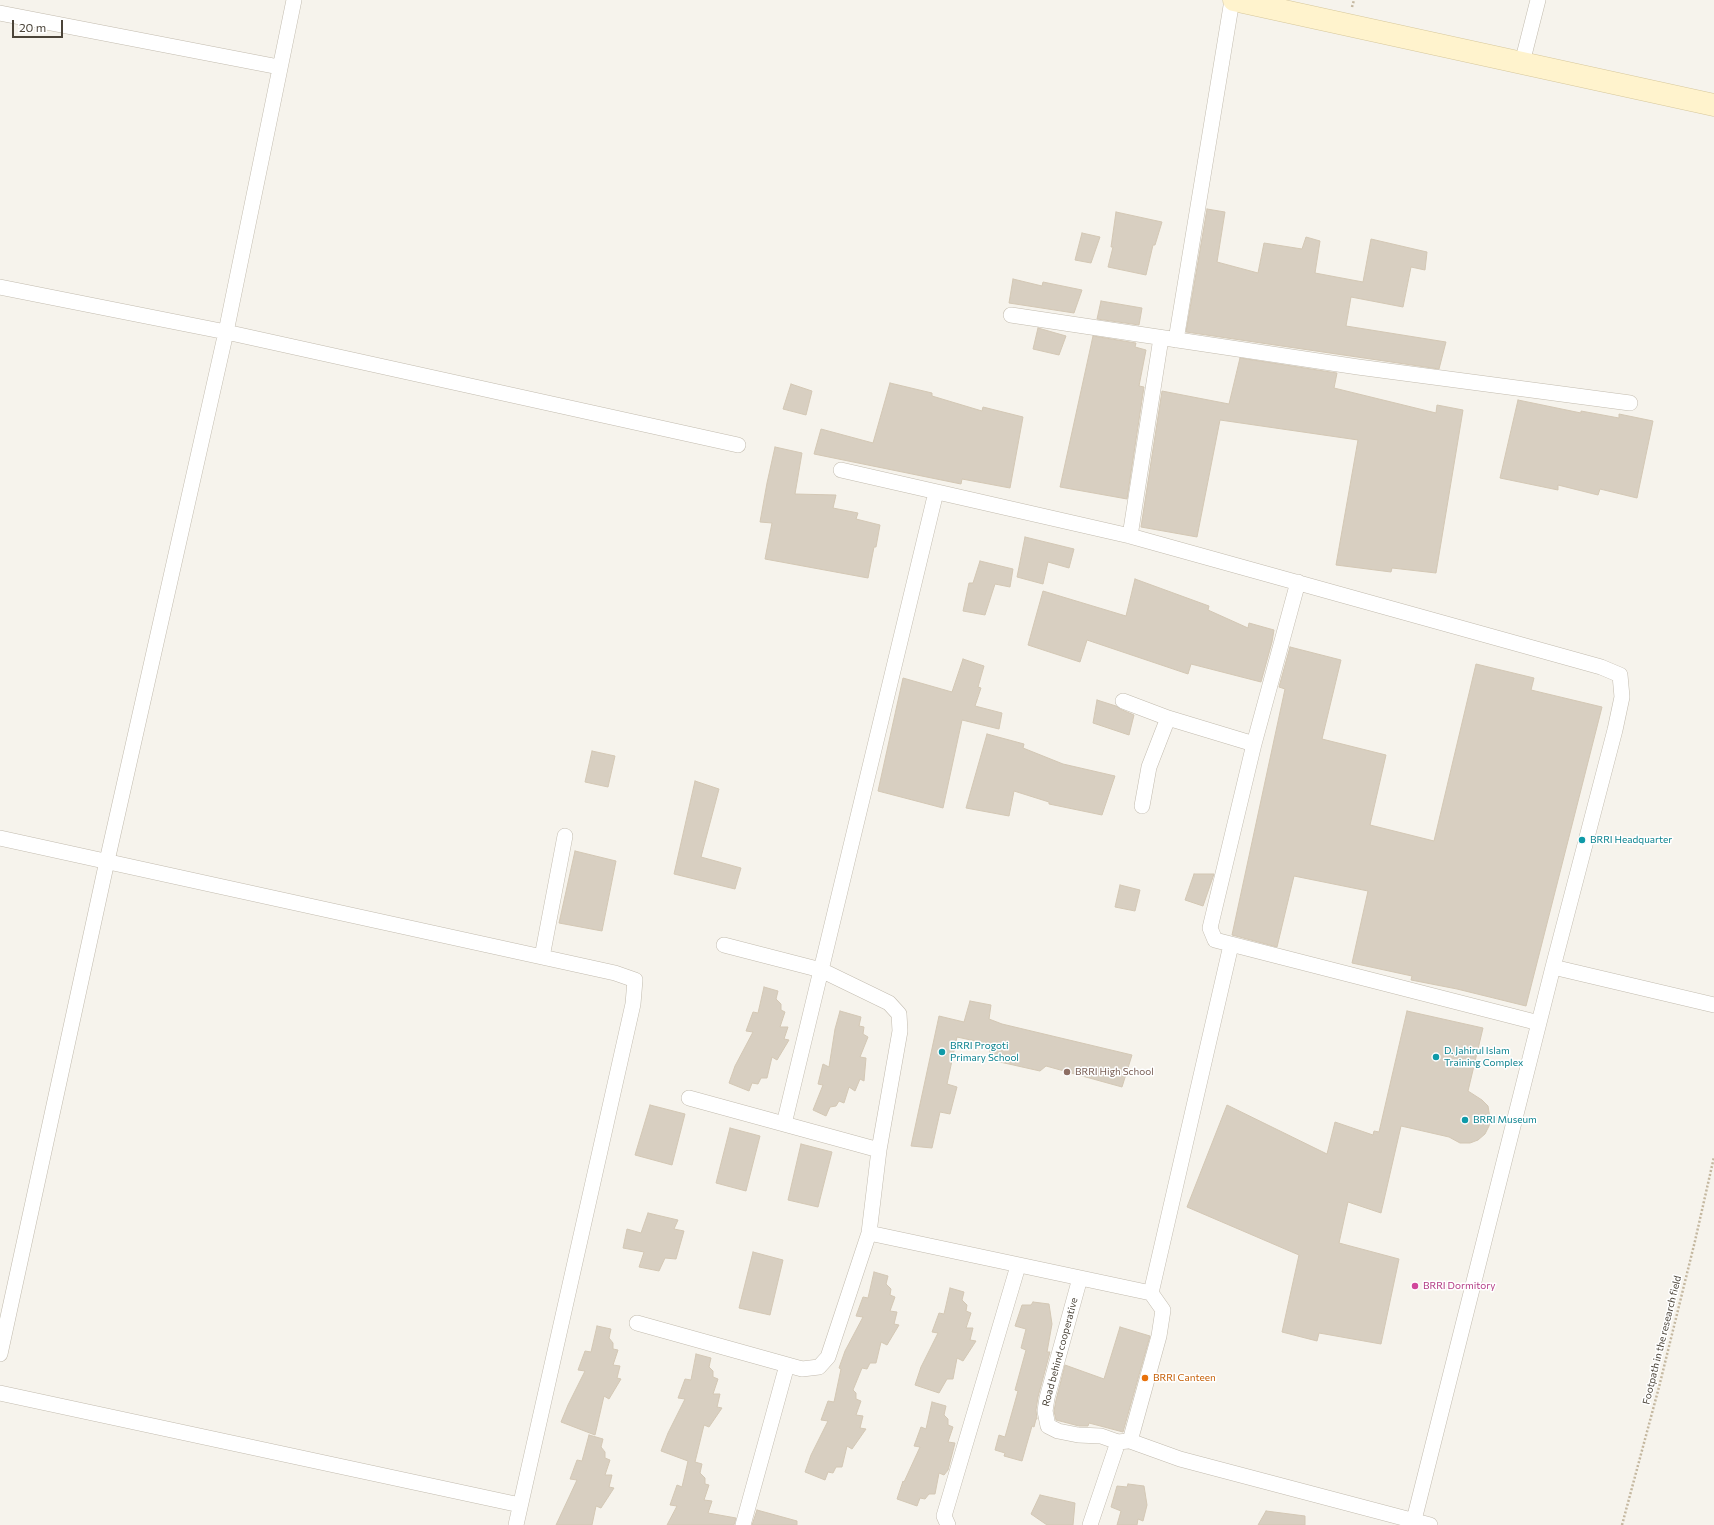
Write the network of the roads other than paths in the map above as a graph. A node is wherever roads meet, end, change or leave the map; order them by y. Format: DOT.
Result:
graph roads {
  1 [pos="294,0"];
  2 [pos="1233,0"];
  3 [pos="1538,0"];
  4 [pos="0,13"];
  5 [pos="1522,63"];
  6 [pos="279,67"];
  7 [pos="1714,105"];
  8 [pos="0,287"];
  9 [pos="1011,315"];
  10 [pos="226,332"];
  11 [pos="1168,339"];
  12 [pos="1630,403"];
  13 [pos="738,445"];
  14 [pos="841,470"];
  15 [pos="936,492"];
  16 [pos="1130,536"];
  17 [pos="1298,582"];
  18 [pos="1123,701"];
  19 [pos="1168,718"];
  20 [pos="1254,744"];
  21 [pos="1142,806"];
  22 [pos="565,836"];
  23 [pos="0,838"];
  24 [pos="107,860"];
  25 [pos="724,945"];
  26 [pos="1231,945"];
  27 [pos="542,958"];
  28 [pos="1552,966"];
  29 [pos="820,970"];
  30 [pos="1714,1005"];
  31 [pos="1539,1023"];
  32 [pos="689,1098"];
  33 [pos="784,1124"];
  34 [pos="879,1150"];
  35 [pos="869,1233"];
  36 [pos="1018,1266"];
  37 [pos="1080,1278"];
  38 [pos="1151,1293"];
  39 [pos="637,1323"];
  40 [pos="0,1354"];
  41 [pos="788,1365"];
  42 [pos="0,1393"];
  43 [pos="1124,1441"];
  44 [pos="520,1504"];
  45 [pos="1414,1520"];
  46 [pos="516,1525"];
  47 [pos="743,1525"];
  48 [pos="948,1525"];
  49 [pos="1090,1525"];
  50 [pos="1430,1525"];
  1 -- 6 [label="street"];
  2 -- 5 [label="main road"];
  2 -- 11 [label="street"];
  3 -- 5 [label="street"];
  4 -- 6 [label="street"];
  5 -- 7 [label="main road"];
  6 -- 10 [label="street"];
  8 -- 10 [label="street"];
  9 -- 11 [label="street"];
  10 -- 13 [label="street"];
  10 -- 24 [label="street"];
  11 -- 12 [label="street"];
  11 -- 16 [label="street"];
  14 -- 15 [label="street"];
  15 -- 16 [label="street"];
  15 -- 29 [label="street"];
  16 -- 17 [label="street"];
  17 -- 20 [label="street"];
  17 -- 28 [label="street"];
  18 -- 19 [label="street"];
  19 -- 20 [label="street"];
  19 -- 21 [label="street"];
  20 -- 26 [label="street"];
  22 -- 27 [label="street"];
  23 -- 24 [label="street"];
  24 -- 27 [label="street"];
  24 -- 40 [label="street"];
  25 -- 29 [label="street"];
  26 -- 31 [label="street"];
  26 -- 38 [label="street"];
  27 -- 44 [label="street"];
  28 -- 30 [label="street"];
  28 -- 31 [label="street"];
  29 -- 33 [label="street"];
  29 -- 34 [label="street"];
  31 -- 45 [label="street"];
  32 -- 33 [label="street"];
  33 -- 34 [label="street"];
  34 -- 35 [label="street"];
  35 -- 36 [label="street"];
  35 -- 41 [label="street"];
  36 -- 37 [label="street"];
  36 -- 48 [label="street"];
  37 -- 38 [label="street"];
  37 -- 43 [label="street, Road behind cooperative"];
  38 -- 43 [label="street"];
  39 -- 41 [label="street"];
  41 -- 47 [label="street"];
  42 -- 44 [label="street"];
  43 -- 45 [label="street, Road behind cooperative"];
  43 -- 49 [label="street"];
  44 -- 46 [label="street"];
  45 -- 50 [label="street, Road behind cooperative"];
}
